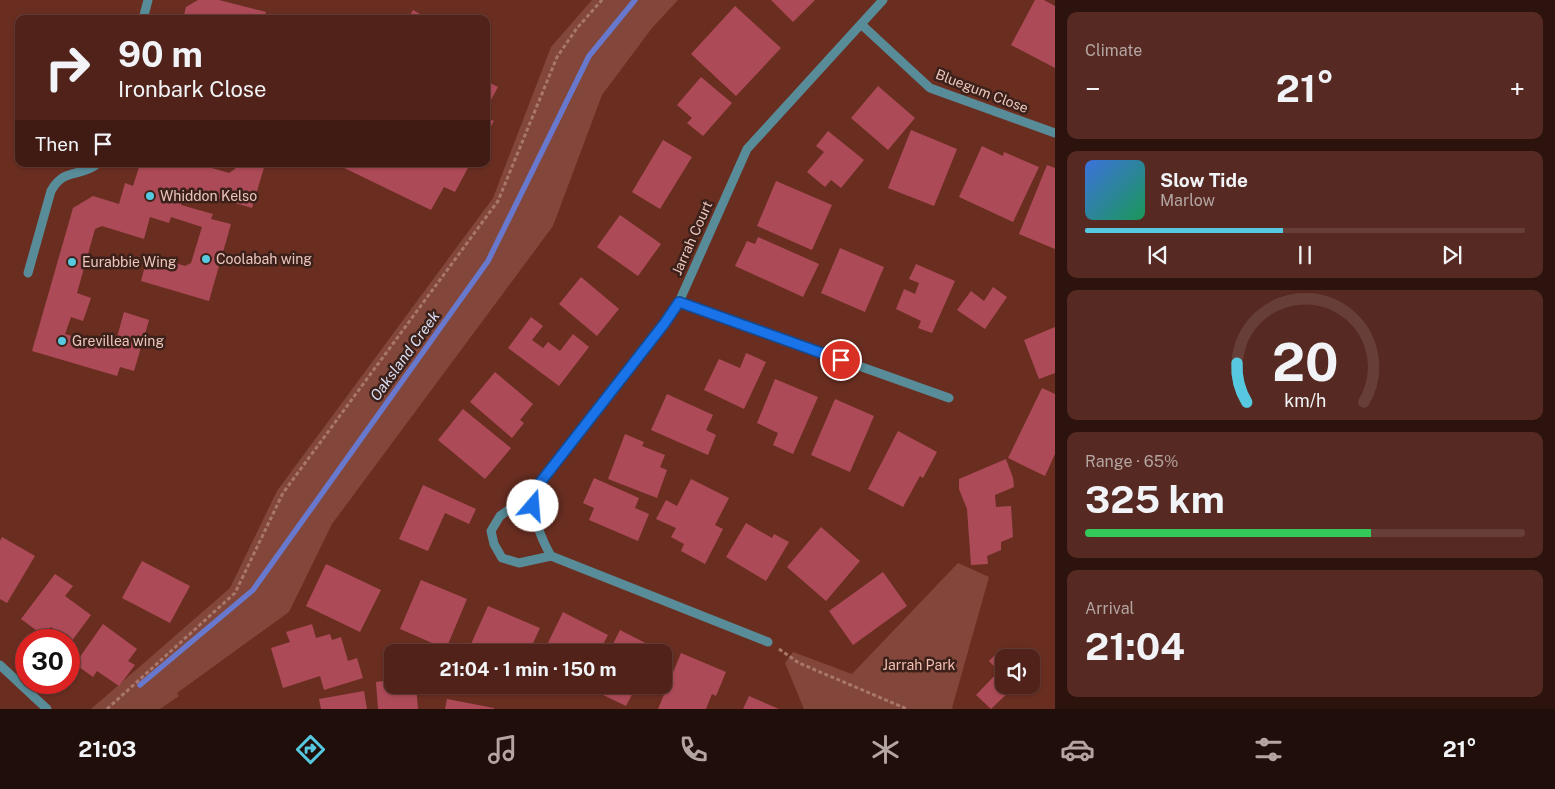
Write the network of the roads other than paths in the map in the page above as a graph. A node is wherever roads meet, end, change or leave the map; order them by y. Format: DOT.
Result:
graph roads {
  1 [pos="148,0"];
  2 [pos="883,0"];
  3 [pos="144,15"];
  4 [pos="862,25"];
  5 [pos="1055,133"];
  6 [pos="93,167"];
  7 [pos="28,274"];
  8 [pos="679,302"];
  9 [pos="949,398"];
  10 [pos="532,493"];
  11 [pos="551,556"];
  12 [pos="768,642"];
  13 [pos="0,665"];
  14 [pos="47,709"];
  1 -- 3 [label="street"];
  2 -- 4 [label="street, Jarrah Court"];
  4 -- 5 [label="street, Bluegum Close"];
  4 -- 8 [label="street, Jarrah Court"];
  6 -- 7 [label="street"];
  8 -- 9 [label="street"];
  8 -- 10 [label="street, Jarrah Court"];
  10 -- 11 [label="street"];
  10 -- 11 [label="street, Jarrah Court"];
  11 -- 12 [label="street"];
  13 -- 14 [label="street"];
}
